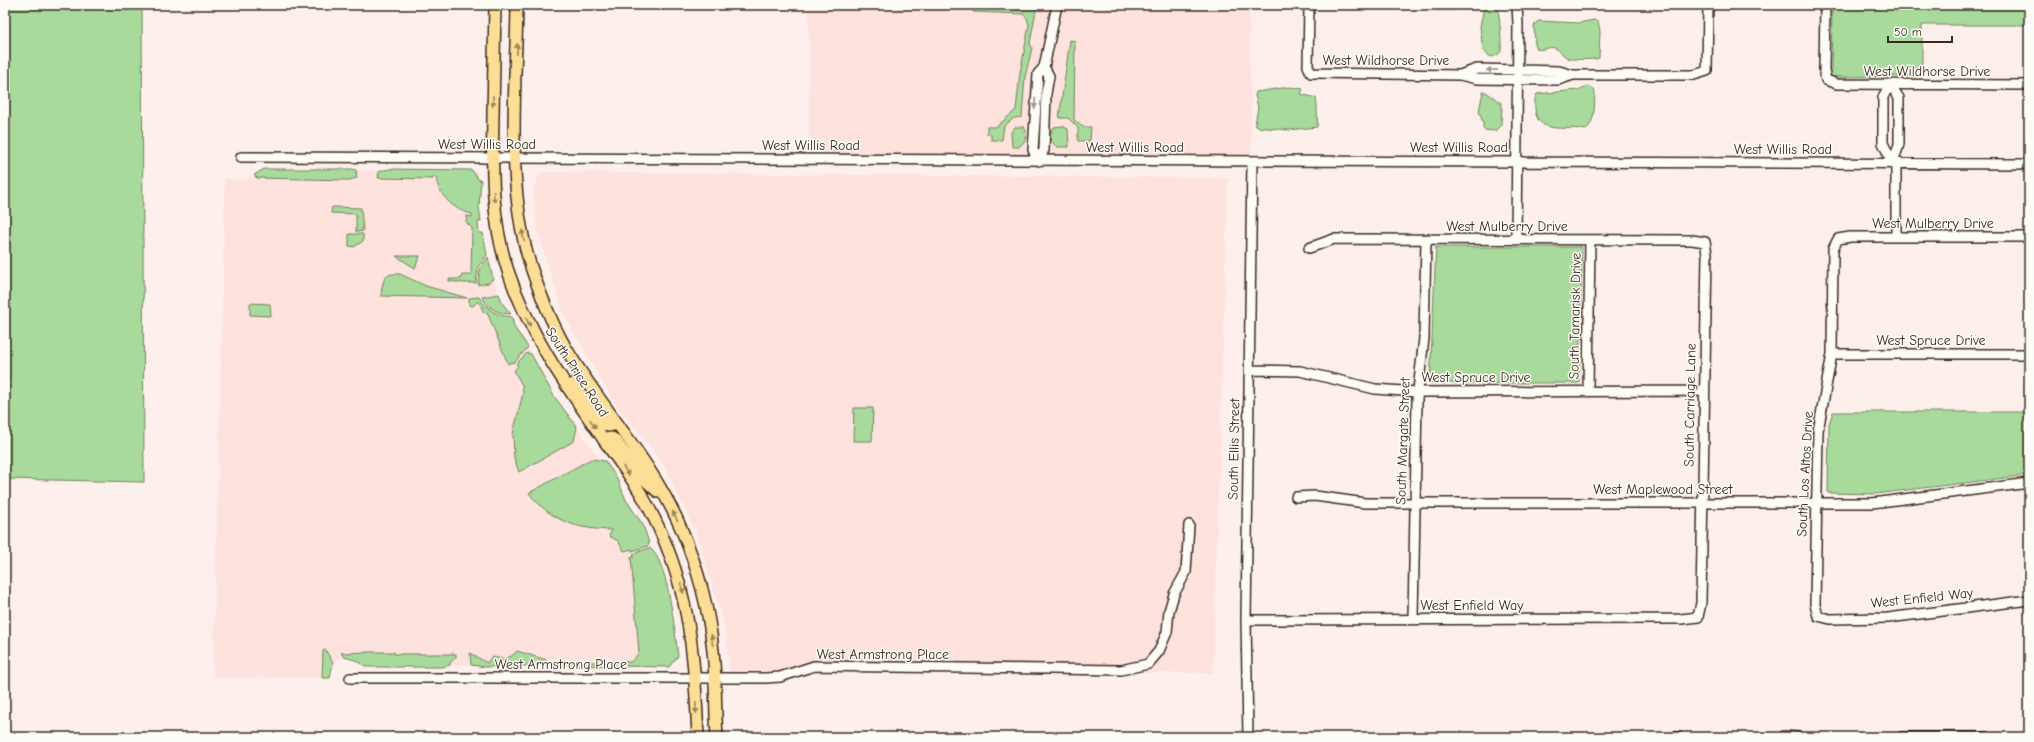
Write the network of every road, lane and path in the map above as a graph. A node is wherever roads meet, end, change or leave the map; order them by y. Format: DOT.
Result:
graph roads {
  1 [pos="495,5"];
  2 [pos="517,5"];
  3 [pos="1057,5"];
  4 [pos="1309,5"];
  5 [pos="1517,5"];
  6 [pos="1708,5"];
  7 [pos="1825,5"];
  8 [pos="1518,75"];
  9 [pos="1890,84"];
  10 [pos="2029,85"];
  11 [pos="241,157"];
  12 [pos="492,158"];
  13 [pos="515,158"];
  14 [pos="1039,161"];
  15 [pos="1252,161"];
  16 [pos="1516,161"];
  17 [pos="1895,164"];
  18 [pos="2029,164"];
  19 [pos="1896,237"];
  20 [pos="2029,237"];
  21 [pos="1838,239"];
  22 [pos="1426,240"];
  23 [pos="1516,240"];
  24 [pos="1590,240"];
  25 [pos="1705,242"];
  26 [pos="1309,248"];
  27 [pos="1832,354"];
  28 [pos="2029,354"];
  29 [pos="549,360"];
  30 [pos="1249,370"];
  31 [pos="1588,391"];
  32 [pos="1704,391"];
  33 [pos="1417,392"];
  34 [pos="618,424"];
  35 [pos="603,439"];
  36 [pos="2029,483"];
  37 [pos="1296,497"];
  38 [pos="666,500"];
  39 [pos="1702,502"];
  40 [pos="1414,503"];
  41 [pos="1816,504"];
  42 [pos="1189,525"];
  43 [pos="2029,600"];
  44 [pos="1818,616"];
  45 [pos="1698,617"];
  46 [pos="1414,619"];
  47 [pos="1246,620"];
  48 [pos="350,678"];
  49 [pos="695,679"];
  50 [pos="714,679"];
  51 [pos="1784,736"];
  52 [pos="698,737"];
  53 [pos="716,737"];
  54 [pos="1248,737"];
  55 [pos="1675,737"];
  56 [pos="1678,737"];
  57 [pos="1797,737"];
  58 [pos="1901,737"];
  59 [pos="1986,737"];
  1 -- 12 [label="main road, South Price Road, one-way"];
  13 -- 2 [label="main road, South Price Road, one-way"];
  3 -- 14 [label="street"];
  4 -- 8 [label="street, West Wildhorse Drive"];
  5 -- 8 [label="street"];
  6 -- 8 [label="street, West Wildhorse Drive"];
  7 -- 9 [label="street, West Wildhorse Drive"];
  8 -- 16 [label="street"];
  9 -- 10 [label="street, West Wildhorse Drive"];
  9 -- 17 [label="street"];
  9 -- 17 [label="street"];
  11 -- 12 [label="street, West Willis Road"];
  12 -- 13 [label="street, West Willis Road"];
  12 -- 29 [label="main road, South Price Road, one-way"];
  13 -- 14 [label="street, West Willis Road"];
  34 -- 13 [label="main road, South Price Road, one-way"];
  14 -- 15 [label="street, West Willis Road"];
  15 -- 16 [label="street, West Willis Road"];
  15 -- 30 [label="street, South Ellis Street"];
  16 -- 17 [label="street, West Willis Road"];
  16 -- 23 [label="street"];
  17 -- 18 [label="street, West Willis Road"];
  17 -- 19 [label="street"];
  19 -- 20 [label="street, West Mulberry Drive"];
  19 -- 21 [label="street, West Mulberry Drive"];
  21 -- 27 [label="street, South Los Altos Drive"];
  22 -- 23 [label="street, West Mulberry Drive"];
  22 -- 26 [label="street, West Mulberry Drive"];
  22 -- 33 [label="street, South Margate Street"];
  23 -- 24 [label="street, West Mulberry Drive"];
  24 -- 25 [label="street, West Mulberry Drive"];
  24 -- 31 [label="street, South Tamarisk Drive"];
  25 -- 32 [label="street, South Carriage Lane"];
  27 -- 28 [label="street, West Spruce Drive"];
  27 -- 41 [label="street, South Los Altos Drive"];
  29 -- 34 [label="main road"];
  29 -- 35 [label="main road, South Price Road, one-way"];
  30 -- 33 [label="street, West Spruce Drive"];
  30 -- 47 [label="street, South Ellis Street"];
  31 -- 32 [label="street, West Spruce Drive"];
  31 -- 33 [label="street, West Spruce Drive"];
  32 -- 39 [label="street, South Carriage Lane"];
  33 -- 40 [label="street, South Margate Street"];
  34 -- 38 [label="main road, South Price Road"];
  35 -- 38 [label="main road"];
  35 -- 49 [label="main road, South Price Road, one-way"];
  36 -- 41 [label="street, West Maplewood Street"];
  37 -- 40 [label="street, West Maplewood Street"];
  50 -- 38 [label="main road, South Price Road, one-way"];
  39 -- 40 [label="street, West Maplewood Street"];
  39 -- 41 [label="street, West Maplewood Street"];
  39 -- 45 [label="street, South Carriage Lane"];
  40 -- 46 [label="street, South Margate Street"];
  41 -- 44 [label="street, South Los Altos Drive"];
  42 -- 50 [label="street, West Armstrong Place"];
  43 -- 44 [label="street, West Enfield Way"];
  45 -- 46 [label="street, West Enfield Way"];
  46 -- 47 [label="street, West Enfield Way"];
  47 -- 54 [label="street, South Ellis Street"];
  48 -- 49 [label="street, West Armstrong Place"];
  49 -- 50 [label="street, West Armstrong Place"];
  49 -- 52 [label="main road, South Price Road, one-way"];
  50 -- 53 [label="main road, South Price Road"];
  51 -- 57 [label="street"];
  55 -- 56 [label="street"];
  58 -- 59 [label="street"];
}
